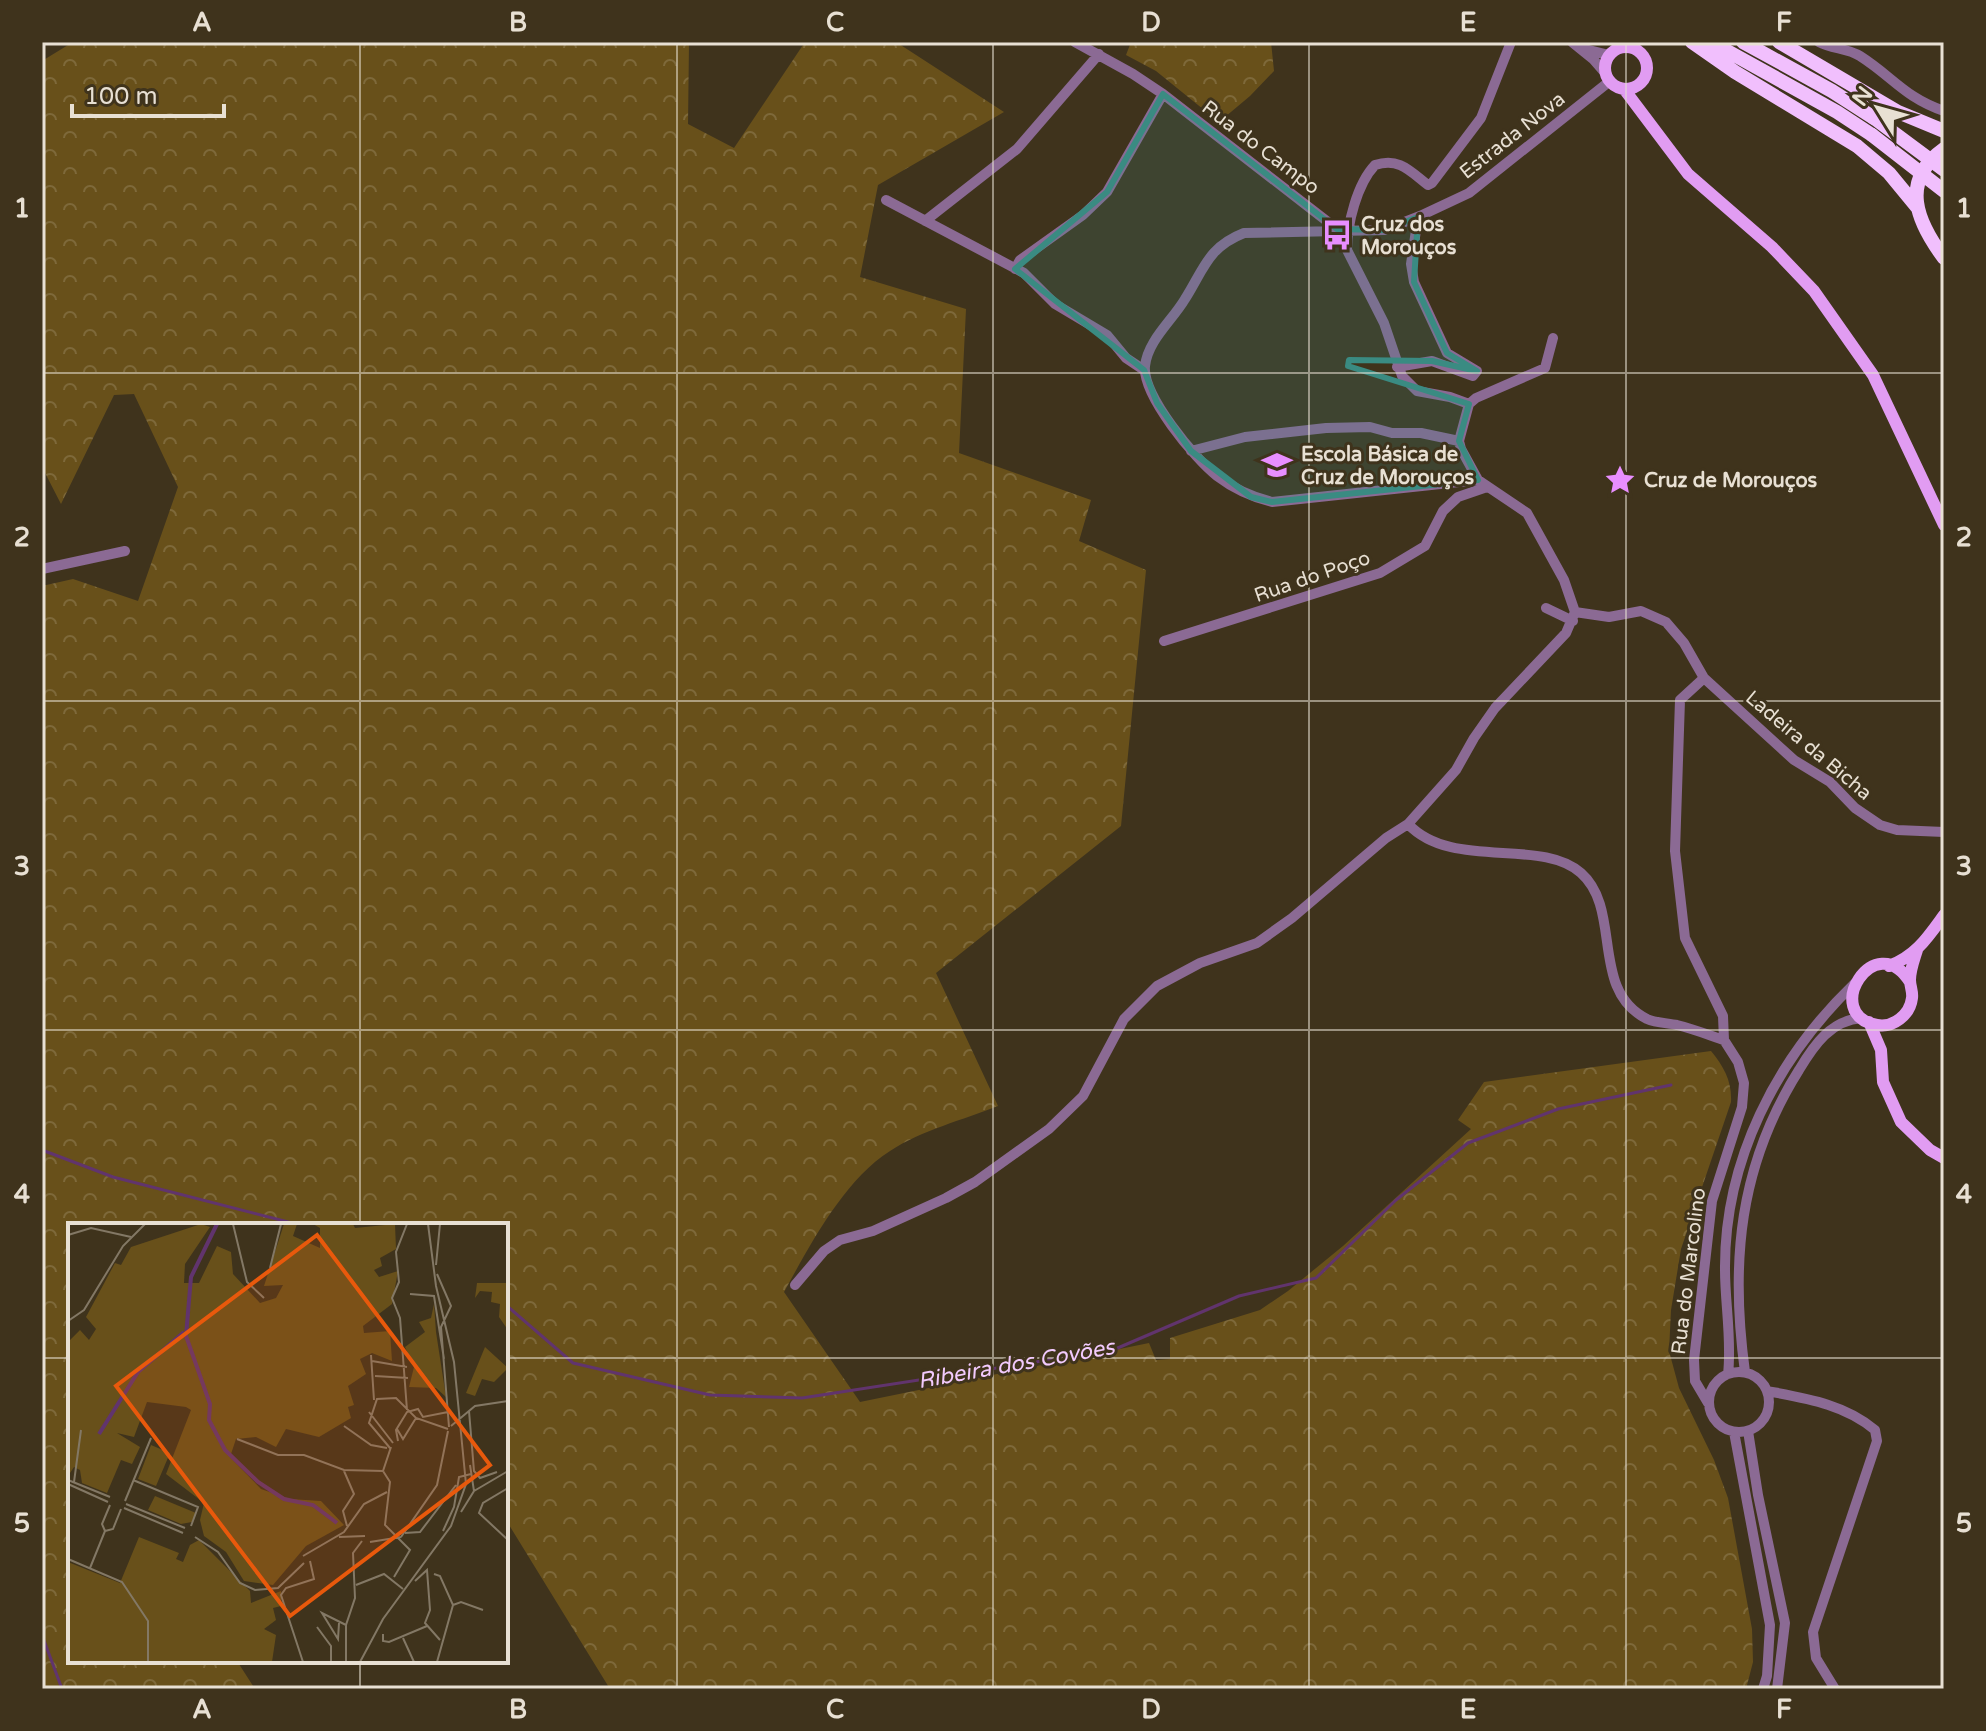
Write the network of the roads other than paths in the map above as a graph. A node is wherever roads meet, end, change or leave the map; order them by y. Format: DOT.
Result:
graph roads {
  1 [pos="1075,42"];
  2 [pos="1511,42"];
  3 [pos="1692,42"];
  4 [pos="1711,42"];
  5 [pos="1743,42"];
  6 [pos="1779,42"];
  7 [pos="1819,42"];
  8 [pos="1576,44"];
  9 [pos="1626,45"];
  10 [pos="1611,50"];
  11 [pos="1099,54"];
  12 [pos="1608,78"];
  13 [pos="1640,83"];
  14 [pos="1624,89"];
  15 [pos="1163,94"];
  16 [pos="1944,111"];
  17 [pos="1643,112"];
  18 [pos="1944,131"];
  19 [pos="1944,149"];
  20 [pos="1944,170"];
  21 [pos="1944,191"];
  22 [pos="886,200"];
  23 [pos="1917,207"];
  24 [pos="1418,217"];
  25 [pos="925,221"];
  26 [pos="1343,229"];
  27 [pos="1944,258"];
  28 [pos="1015,269"];
  29 [pos="1553,338"];
  30 [pos="1397,367"];
  31 [pos="1144,370"];
  32 [pos="1469,404"];
  33 [pos="1459,441"];
  34 [pos="1191,451"];
  35 [pos="1483,483"];
  36 [pos="1944,525"];
  37 [pos="125,551"];
  38 [pos="42,569"];
  39 [pos="1546,608"];
  40 [pos="1574,617"];
  41 [pos="1164,641"];
  42 [pos="1704,678"];
  43 [pos="1408,824"];
  44 [pos="1944,832"];
  45 [pos="1944,915"];
  46 [pos="1917,950"];
  47 [pos="1889,966"];
  48 [pos="1910,982"];
  49 [pos="1854,984"];
  50 [pos="1866,1020"];
  51 [pos="1897,1021"];
  52 [pos="1724,1040"];
  53 [pos="1881,1050"];
  54 [pos="1944,1158"];
  55 [pos="795,1285"];
  56 [pos="1694,1371"];
  57 [pos="1745,1372"];
  58 [pos="1728,1374"];
  59 [pos="1717,1381"];
  60 [pos="1767,1391"];
  61 [pos="1793,1396"];
  62 [pos="1708,1403"];
  63 [pos="1769,1406"];
  64 [pos="1748,1431"];
  65 [pos="1734,1432"];
  66 [pos="1763,1689"];
  67 [pos="1777,1689"];
  68 [pos="1835,1689"];
  1 -- 11 [label="street, Rua do Campo"];
  2 -- 26 [label="street"];
  3 -- 23 [label="highway"];
  4 -- 21 [label="highway, bridge"];
  5 -- 20 [label="highway, bridge"];
  6 -- 18 [label="highway"];
  7 -- 16 [label="street"];
  8 -- 10 [label="street"];
  8 -- 12 [label="street"];
  9 -- 10 [label="main road"];
  9 -- 13 [label="main road"];
  10 -- 12 [label="main road"];
  11 -- 15 [label="street, Rua do Campo"];
  11 -- 25 [label="street"];
  12 -- 14 [label="main road"];
  12 -- 24 [label="street, Estrada Nova"];
  13 -- 14 [label="main road"];
  13 -- 17 [label="main road"];
  14 -- 17 [label="main road"];
  15 -- 26 [label="street, Rua do Campo"];
  15 -- 28 [label="street"];
  17 -- 36 [label="main road"];
  19 -- 23 [label="highway"];
  22 -- 25 [label="street"];
  23 -- 27 [label="highway"];
  24 -- 26 [label="street, Estrada Nova"];
  24 -- 30 [label="street"];
  25 -- 28 [label="street"];
  26 -- 30 [label="street"];
  26 -- 31 [label="street, Estrada Nova"];
  28 -- 31 [label="street"];
  29 -- 32 [label="street"];
  30 -- 32 [label="street"];
  31 -- 34 [label="street"];
  32 -- 33 [label="street"];
  33 -- 34 [label="street"];
  33 -- 35 [label="street"];
  34 -- 35 [label="street"];
  35 -- 40 [label="street"];
  35 -- 41 [label="street, Rua do Poço"];
  37 -- 38 [label="street"];
  39 -- 40 [label="street, Ladeira da Bicha"];
  40 -- 42 [label="street, Ladeira da Bicha"];
  40 -- 43 [label="street"];
  42 -- 44 [label="street, Ladeira da Bicha"];
  42 -- 52 [label="street, Rua do Marcolino"];
  43 -- 52 [label="street"];
  43 -- 55 [label="street"];
  45 -- 46 [label="main road"];
  46 -- 47 [label="main road"];
  46 -- 48 [label="main road"];
  47 -- 48 [label="main road"];
  47 -- 49 [label="main road"];
  48 -- 51 [label="main road"];
  49 -- 50 [label="main road"];
  49 -- 58 [label="street"];
  50 -- 51 [label="main road"];
  50 -- 53 [label="main road"];
  50 -- 57 [label="street"];
  51 -- 53 [label="main road"];
  52 -- 56 [label="street, Rua do Marcolino"];
  53 -- 54 [label="main road"];
  56 -- 59 [label="street, Rua do Marcolino"];
  56 -- 62 [label="street, Rua do Marcolino"];
  57 -- 58 [label="street"];
  57 -- 60 [label="street"];
  58 -- 59 [label="street"];
  59 -- 62 [label="street"];
  60 -- 61 [label="street"];
  60 -- 63 [label="street"];
  61 -- 63 [label="street"];
  61 -- 68 [label="street"];
  62 -- 65 [label="street"];
  63 -- 64 [label="street"];
  64 -- 65 [label="street"];
  64 -- 67 [label="street"];
  65 -- 66 [label="street"];
}
